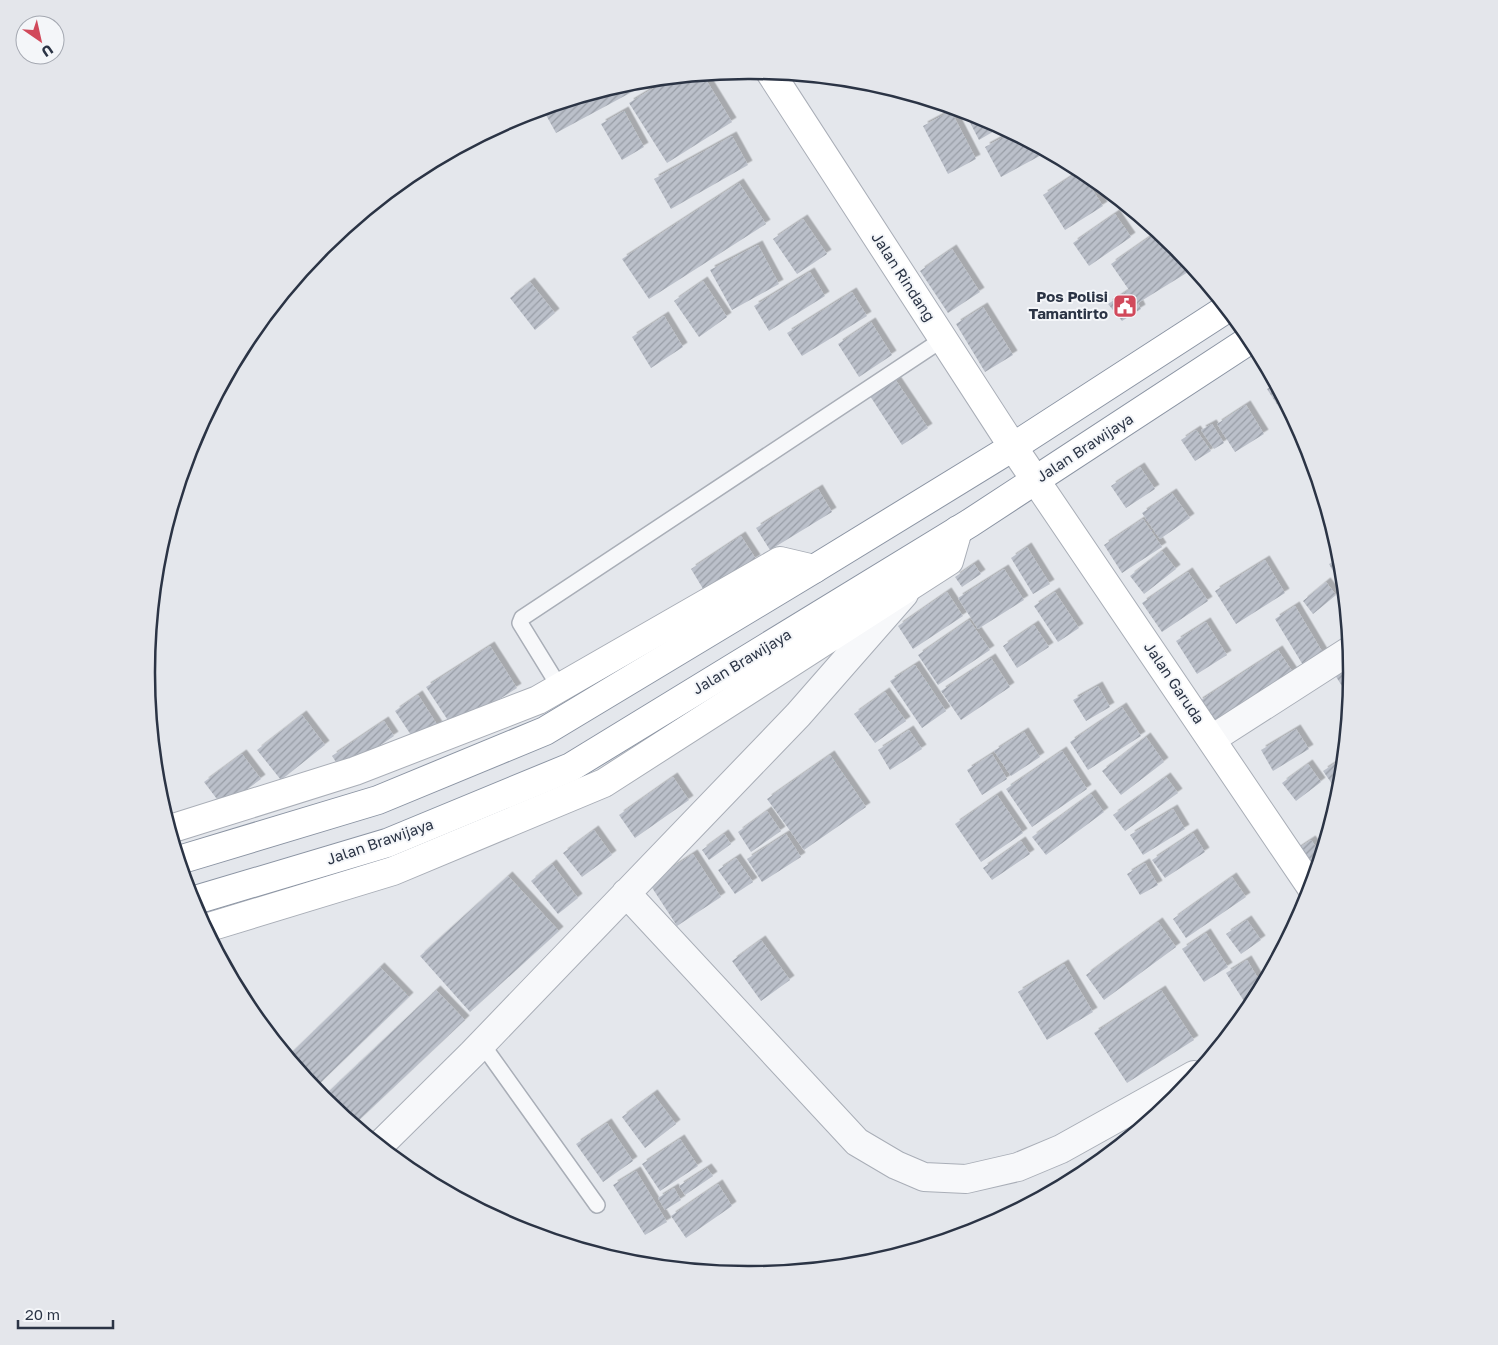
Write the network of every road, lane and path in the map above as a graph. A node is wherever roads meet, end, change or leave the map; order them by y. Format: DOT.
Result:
graph roads {
  1 [pos="775,80"];
  2 [pos="1221,312"];
  3 [pos="943,339"];
  4 [pos="1244,344"];
  5 [pos="1013,447"];
  6 [pos="1037,480"];
  7 [pos="958,530"];
  8 [pos="814,569"];
  9 [pos="911,586"];
  10 [pos="1342,655"];
  11 [pos="560,688"];
  12 [pos="1212,739"];
  13 [pos="175,827"];
  14 [pos="185,858"];
  15 [pos="1305,879"];
  16 [pos="626,893"];
  17 [pos="200,899"];
  18 [pos="212,926"];
  19 [pos="482,1044"];
  20 [pos="1175,1086"];
  21 [pos="384,1141"];
  22 [pos="597,1205"];
  1 -- 3 [label="main road, Jalan Rindang"];
  2 -- 5 [label="main road"];
  3 -- 5 [label="main road, Jalan Rindang"];
  3 -- 11 [label="lane"];
  4 -- 6 [label="main road, Jalan Brawijaya"];
  5 -- 6 [label="main road, Jalan Rindang"];
  5 -- 8 [label="main road"];
  6 -- 7 [label="main road, Jalan Brawijaya"];
  6 -- 12 [label="main road, Jalan Garuda"];
  7 -- 9 [label="main road"];
  7 -- 17 [label="main road, Jalan Brawijaya"];
  8 -- 11 [label="main road"];
  8 -- 14 [label="main road"];
  9 -- 16 [label="street"];
  9 -- 18 [label="main road"];
  10 -- 12 [label="street"];
  11 -- 13 [label="main road"];
  12 -- 15 [label="main road, Jalan Garuda"];
  16 -- 19 [label="street"];
  16 -- 20 [label="street"];
  19 -- 21 [label="street"];
  19 -- 22 [label="lane"];
}
